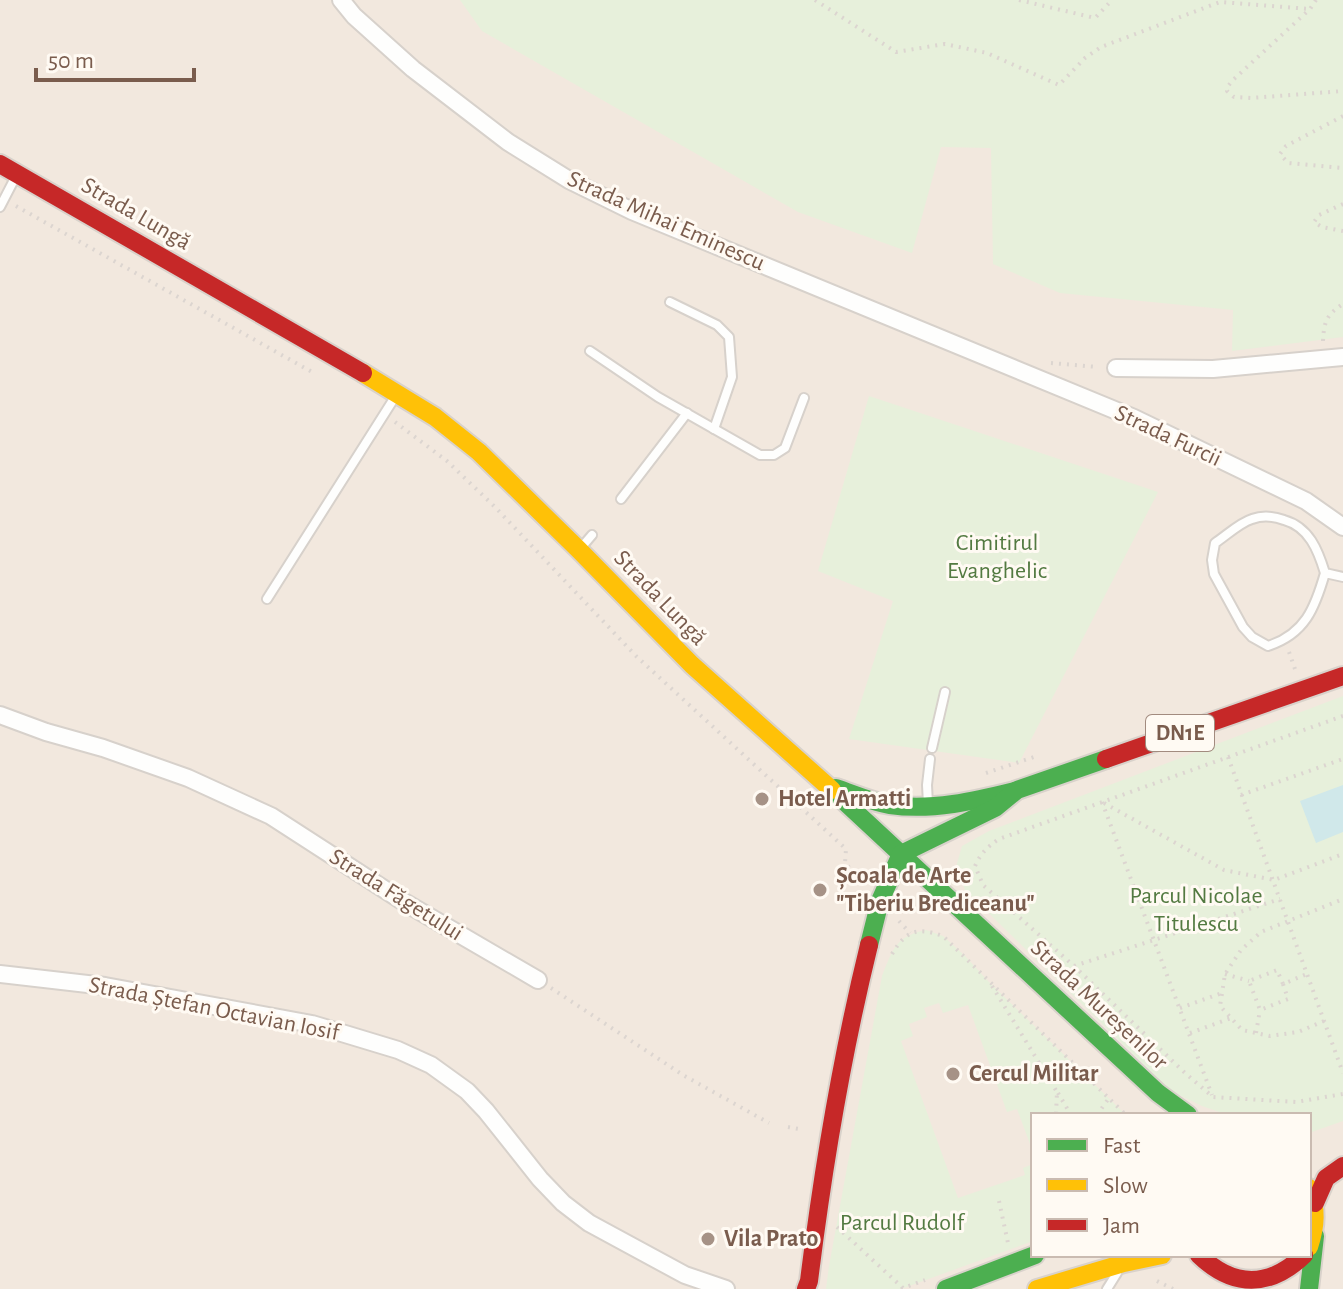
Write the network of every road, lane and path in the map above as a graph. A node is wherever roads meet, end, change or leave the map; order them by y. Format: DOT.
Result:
graph roads {
  1 [pos="341,0"];
  2 [pos="815,0"];
  3 [pos="1019,0"];
  4 [pos="1112,0"];
  5 [pos="1316,0"];
  6 [pos="1310,9"];
  7 [pos="1343,91"];
  8 [pos="1343,116"];
  9 [pos="0,164"];
  10 [pos="1343,168"];
  11 [pos="17,174"];
  12 [pos="2,204"];
  13 [pos="1343,204"];
  14 [pos="1343,231"];
  15 [pos="670,302"];
  16 [pos="1343,304"];
  17 [pos="1323,339"];
  18 [pos="590,351"];
  19 [pos="986,357"];
  20 [pos="1343,357"];
  21 [pos="1116,368"];
  22 [pos="316,374"];
  23 [pos="398,393"];
  24 [pos="804,398"];
  25 [pos="687,413"];
  26 [pos="384,414"];
  27 [pos="714,429"];
  28 [pos="621,499"];
  29 [pos="1343,527"];
  30 [pos="592,535"];
  31 [pos="579,550"];
  32 [pos="1325,573"];
  33 [pos="1343,577"];
  34 [pos="267,599"];
  35 [pos="1285,641"];
  36 [pos="1295,669"];
  37 [pos="1343,676"];
  38 [pos="945,692"];
  39 [pos="0,715"];
  40 [pos="1343,716"];
  41 [pos="932,748"];
  42 [pos="1228,757"];
  43 [pos="930,759"];
  44 [pos="1343,759"];
  45 [pos="825,784"];
  46 [pos="1017,790"];
  47 [pos="1241,795"];
  48 [pos="1102,802"];
  49 [pos="928,805"];
  50 [pos="901,854"];
  51 [pos="1343,854"];
  52 [pos="1274,880"];
  53 [pos="1280,899"];
  54 [pos="1343,899"];
  55 [pos="880,901"];
  56 [pos="1287,920"];
  57 [pos="910,933"];
  58 [pos="1155,940"];
  59 [pos="890,957"];
  60 [pos="1074,966"];
  61 [pos="0,974"];
  62 [pos="1225,974"];
  63 [pos="1307,974"];
  64 [pos="538,980"];
  65 [pos="988,981"];
  66 [pos="1249,981"];
  67 [pos="1283,984"];
  68 [pos="1222,993"];
  69 [pos="1180,1008"];
  70 [pos="1260,1010"];
  71 [pos="1231,1018"];
  72 [pos="1324,1021"];
  73 [pos="1190,1033"];
  74 [pos="1256,1033"];
  75 [pos="1343,1073"];
  76 [pos="1057,1092"];
  77 [pos="1158,1093"];
  78 [pos="1343,1094"];
  79 [pos="1213,1097"];
  80 [pos="1109,1098"];
  81 [pos="1056,1113"];
  82 [pos="1070,1113"];
  83 [pos="1098,1113"];
  84 [pos="1124,1113"];
  85 [pos="1173,1113"];
  86 [pos="1185,1113"];
  87 [pos="769,1123"];
  88 [pos="788,1127"];
  89 [pos="799,1129"];
  90 [pos="1343,1166"];
  91 [pos="1312,1196"];
  92 [pos="999,1201"];
  93 [pos="837,1227"];
  94 [pos="1312,1239"];
  95 [pos="1009,1250"];
  96 [pos="1031,1257"];
  97 [pos="1152,1257"];
  98 [pos="1201,1257"];
  99 [pos="1302,1257"];
  100 [pos="1311,1257"];
  101 [pos="1124,1263"];
  102 [pos="809,1286"];
  103 [pos="1063,1286"];
  104 [pos="1250,1286"];
  105 [pos="903,1288"];
  106 [pos="726,1289"];
  107 [pos="946,1289"];
  108 [pos="1037,1289"];
  109 [pos="1107,1289"];
  110 [pos="1309,1289"];
  1 -- 19 [label="street, Strada Mihai Eminescu"];
  2 -- 6 [label="path"];
  3 -- 4 [label="path"];
  5 -- 6 [label="path"];
  6 -- 7 [label="path"];
  8 -- 10 [label="path"];
  9 -- 11 [label="main road, Strada Lungă"];
  11 -- 12 [label="lane"];
  11 -- 23 [label="main road, Strada Lungă"];
  12 -- 22 [label="path"];
  13 -- 14 [label="path"];
  15 -- 27 [label="lane"];
  16 -- 17 [label="path"];
  18 -- 25 [label="lane"];
  19 -- 29 [label="street, Strada Furcii"];
  20 -- 21 [label="street"];
  23 -- 26 [label="lane"];
  23 -- 31 [label="main road, Strada Lungă"];
  24 -- 27 [label="lane"];
  25 -- 27 [label="lane"];
  25 -- 28 [label="lane"];
  26 -- 34 [label="lane"];
  26 -- 55 [label="path"];
  30 -- 31 [label="lane"];
  31 -- 45 [label="main road, Strada Lungă"];
  32 -- 33 [label="lane"];
  32 -- 35 [label="lane"];
  32 -- 35 [label="lane"];
  35 -- 36 [label="path"];
  37 -- 46 [label="main road, DN1E"];
  38 -- 41 [label="lane"];
  39 -- 64 [label="street, Strada Făgetului"];
  40 -- 42 [label="path"];
  42 -- 47 [label="path"];
  42 -- 48 [label="path"];
  43 -- 49 [label="lane"];
  44 -- 47 [label="path"];
  45 -- 49 [label="main road"];
  45 -- 50 [label="main road, Strada Lungă"];
  46 -- 49 [label="main road"];
  46 -- 50 [label="main road, DN1E"];
  47 -- 52 [label="path"];
  48 -- 52 [label="path"];
  48 -- 58 [label="path"];
  48 -- 60 [label="path"];
  50 -- 55 [label="main road"];
  50 -- 77 [label="main road, Strada Mureșenilor"];
  51 -- 52 [label="path"];
  52 -- 53 [label="path"];
  53 -- 56 [label="path"];
  53 -- 58 [label="path"];
  54 -- 56 [label="path"];
  55 -- 57 [label="path"];
  55 -- 102 [label="main road"];
  56 -- 62 [label="path"];
  56 -- 63 [label="path"];
  57 -- 59 [label="path"];
  57 -- 65 [label="path"];
  58 -- 60 [label="path"];
  58 -- 69 [label="path"];
  60 -- 79 [label="path"];
  61 -- 106 [label="street, Strada Ștefan Octavian Iosif"];
  62 -- 66 [label="path"];
  62 -- 68 [label="path"];
  63 -- 67 [label="path"];
  63 -- 72 [label="path"];
  64 -- 87 [label="path"];
  65 -- 76 [label="path"];
  65 -- 80 [label="path"];
  66 -- 67 [label="path"];
  66 -- 70 [label="path"];
  67 -- 70 [label="path"];
  68 -- 69 [label="path"];
  68 -- 71 [label="path"];
  69 -- 73 [label="path"];
  70 -- 74 [label="path"];
  71 -- 73 [label="path"];
  71 -- 74 [label="path"];
  72 -- 74 [label="path"];
  72 -- 75 [label="path"];
  73 -- 79 [label="path"];
  76 -- 81 [label="path"];
  76 -- 82 [label="path"];
  77 -- 85 [label="main road, Strada Mureșenilor"];
  77 -- 86 [label="main road, Strada Mureșenilor"];
  78 -- 79 [label="path"];
  80 -- 83 [label="path"];
  80 -- 84 [label="path"];
  88 -- 89 [label="path"];
  90 -- 91 [label="main road"];
  91 -- 94 [label="main road"];
  92 -- 95 [label="path"];
  93 -- 105 [label="path"];
  96 -- 107 [label="main road"];
  97 -- 101 [label="main road"];
  98 -- 104 [label="main road"];
  99 -- 104 [label="main road"];
  100 -- 110 [label="main road"];
  101 -- 103 [label="main road"];
  101 -- 109 [label="lane"];
  103 -- 108 [label="main road"];
}
